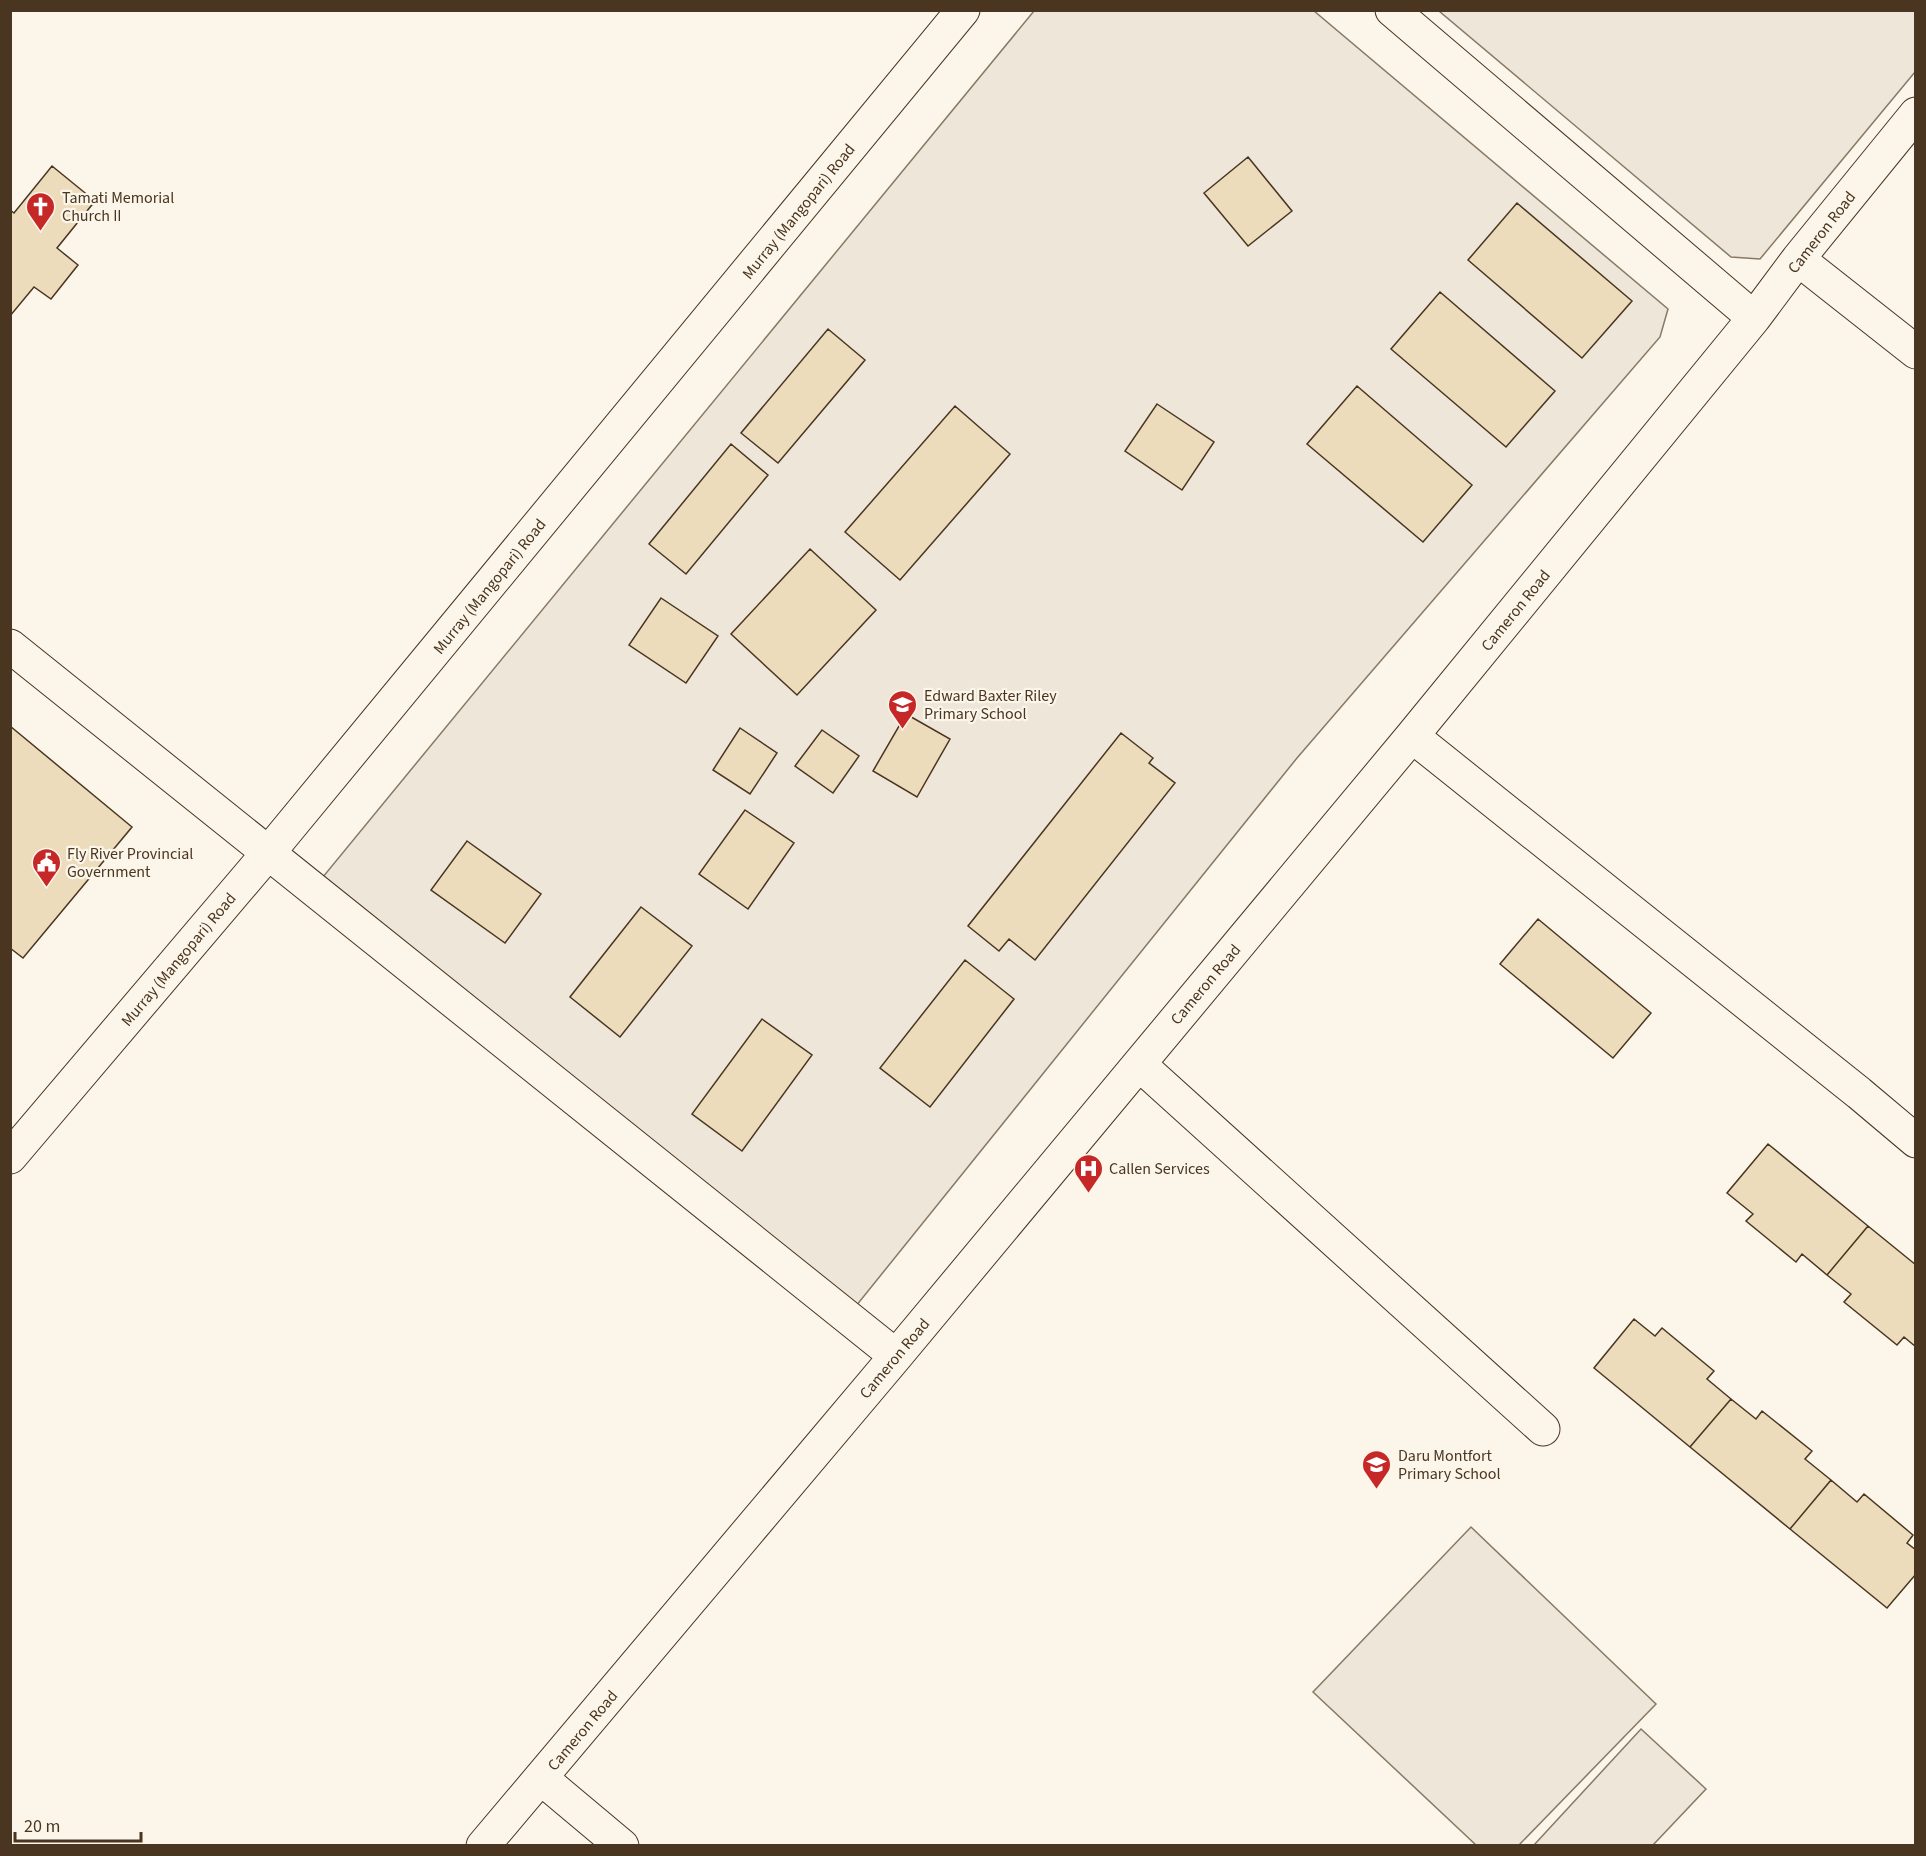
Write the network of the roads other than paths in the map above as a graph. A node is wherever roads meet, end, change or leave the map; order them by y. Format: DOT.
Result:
graph roads {
  1 [pos="963,10"];
  2 [pos="1392,10"];
  3 [pos="1916,114"];
  4 [pos="1798,259"];
  5 [pos="1754,318"];
  6 [pos="1916,352"];
  7 [pos="10,646"];
  8 [pos="1412,736"];
  9 [pos="269,852"];
  10 [pos="1139,1064"];
  11 [pos="1916,1141"];
  12 [pos="10,1157"];
  13 [pos="896,1356"];
  14 [pos="1544,1429"];
  15 [pos="542,1778"];
  16 [pos="483,1845"];
  17 [pos="622,1845"];
  1 -- 9 [label="street, Murray (Mangopari) Road"];
  2 -- 5 [label="street"];
  3 -- 4 [label="street, Cameron Road"];
  4 -- 5 [label="street, Cameron Road"];
  4 -- 6 [label="street"];
  5 -- 8 [label="street, Cameron Road"];
  7 -- 9 [label="street"];
  8 -- 10 [label="street, Cameron Road"];
  8 -- 11 [label="street"];
  9 -- 12 [label="street, Murray (Mangopari) Road"];
  9 -- 13 [label="street"];
  10 -- 13 [label="street, Cameron Road"];
  10 -- 14 [label="street"];
  13 -- 15 [label="street, Cameron Road"];
  15 -- 16 [label="street, Cameron Road"];
  15 -- 17 [label="street"];
}
